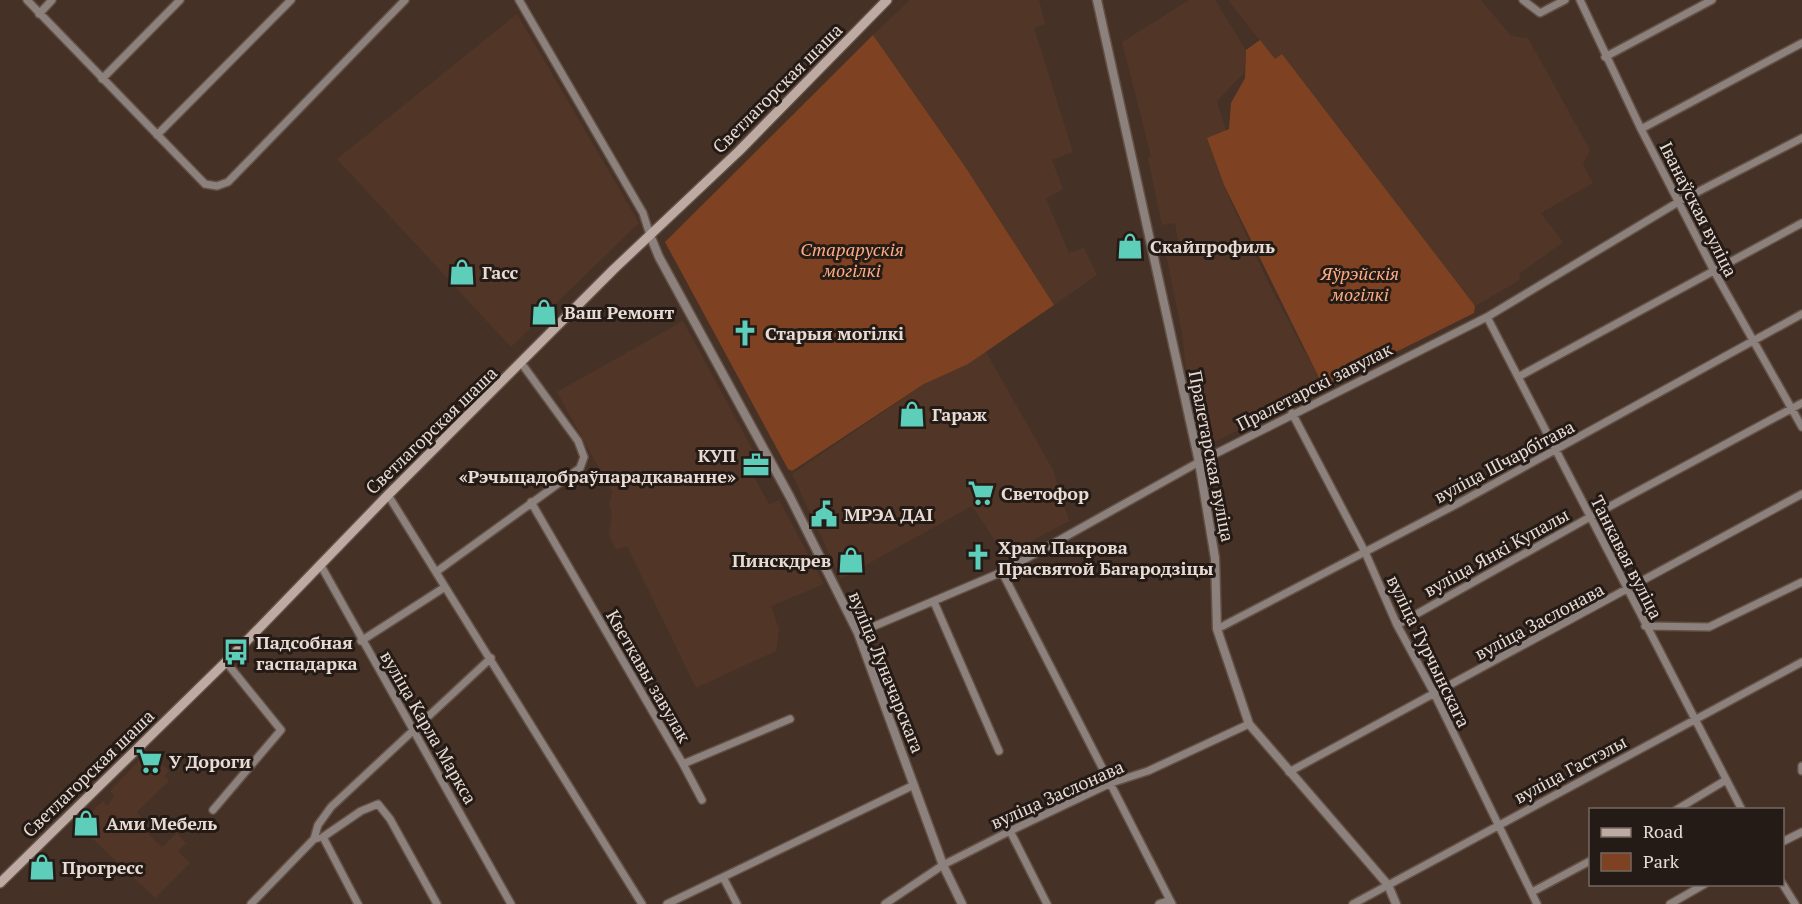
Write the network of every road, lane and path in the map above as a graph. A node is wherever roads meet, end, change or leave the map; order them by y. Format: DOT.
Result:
graph roads {
  1 [pos="27,0"];
  2 [pos="52,0"];
  3 [pos="180,0"];
  4 [pos="291,0"];
  5 [pos="405,0"];
  6 [pos="519,0"];
  7 [pos="886,0"];
  8 [pos="1097,0"];
  9 [pos="1523,0"];
  10 [pos="1565,0"];
  11 [pos="1580,0"];
  12 [pos="1712,0"];
  13 [pos="39,14"];
  14 [pos="1802,43"];
  15 [pos="1605,57"];
  16 [pos="102,79"];
  17 [pos="1641,129"];
  18 [pos="157,135"];
  19 [pos="1802,138"];
  20 [pos="1680,201"];
  21 [pos="1802,223"];
  22 [pos="650,235"];
  23 [pos="1714,271"];
  24 [pos="1802,314"];
  25 [pos="1487,317"];
  26 [pos="1753,343"];
  27 [pos="522,364"];
  28 [pos="1518,377"];
  29 [pos="1802,403"];
  30 [pos="1790,409"];
  31 [pos="1292,413"];
  32 [pos="1802,427"];
  33 [pos="1555,451"];
  34 [pos="1199,462"];
  35 [pos="1802,494"];
  36 [pos="387,495"];
  37 [pos="531,502"];
  38 [pos="1590,517"];
  39 [pos="1365,552"];
  40 [pos="320,564"];
  41 [pos="436,572"];
  42 [pos="1002,572"];
  43 [pos="1802,582"];
  44 [pos="446,587"];
  45 [pos="1628,591"];
  46 [pos="934,602"];
  47 [pos="1397,625"];
  48 [pos="1645,626"];
  49 [pos="1217,629"];
  50 [pos="858,633"];
  51 [pos="361,641"];
  52 [pos="491,658"];
  53 [pos="226,662"];
  54 [pos="1802,662"];
  55 [pos="1434,693"];
  56 [pos="790,719"];
  57 [pos="1695,719"];
  58 [pos="1249,724"];
  59 [pos="413,729"];
  60 [pos="999,751"];
  61 [pos="683,764"];
  62 [pos="1802,766"];
  63 [pos="1802,771"];
  64 [pos="1289,772"];
  65 [pos="1726,780"];
  66 [pos="1110,783"];
  67 [pos="914,785"];
  68 [pos="702,800"];
  69 [pos="1679,808"];
  70 [pos="1741,808"];
  71 [pos="213,810"];
  72 [pos="1497,825"];
  73 [pos="1010,831"];
  74 [pos="1802,832"];
  75 [pos="323,837"];
  76 [pos="314,839"];
  77 [pos="1784,841"];
  78 [pos="1589,862"];
  79 [pos="943,865"];
  80 [pos="723,877"];
  81 [pos="0,884"];
  82 [pos="1388,885"];
  83 [pos="1703,886"];
  84 [pos="1784,886"];
  85 [pos="1532,892"];
  86 [pos="1802,900"];
  87 [pos="1171,902"];
  88 [pos="251,904"];
  89 [pos="358,904"];
  90 [pos="437,904"];
  91 [pos="512,904"];
  92 [pos="642,904"];
  93 [pos="668,904"];
  94 [pos="737,904"];
  95 [pos="885,904"];
  96 [pos="962,904"];
  97 [pos="1047,904"];
  98 [pos="1159,904"];
  99 [pos="1353,904"];
  100 [pos="1396,904"];
  101 [pos="1537,904"];
  102 [pos="1670,904"];
  103 [pos="1795,904"];
  1 -- 13 [label="street"];
  2 -- 13 [label="street"];
  3 -- 16 [label="street"];
  4 -- 18 [label="street"];
  5 -- 18 [label="street"];
  6 -- 22 [label="street"];
  7 -- 22 [label="main road, Светлагорская шаша"];
  8 -- 34 [label="street, Пралетарская вуліца"];
  9 -- 10 [label="street"];
  11 -- 15 [label="street, Іванаўская вуліца"];
  12 -- 15 [label="street"];
  13 -- 16 [label="street"];
  14 -- 17 [label="street"];
  15 -- 17 [label="street, Іванаўская вуліца"];
  16 -- 18 [label="street"];
  17 -- 20 [label="street, Іванаўская вуліца"];
  19 -- 20 [label="street, Пралетарскі завулак"];
  20 -- 23 [label="street, Іванаўская вуліца"];
  20 -- 25 [label="street, Пралетарскі завулак"];
  21 -- 23 [label="street"];
  22 -- 27 [label="main road, Светлагорская шаша"];
  22 -- 50 [label="street, вуліца Луначарскага"];
  23 -- 26 [label="street, Іванаўская вуліца"];
  23 -- 28 [label="street"];
  24 -- 26 [label="street, вуліца Шчарбітава"];
  25 -- 28 [label="street, Танкавая вуліца"];
  25 -- 31 [label="street, Пралетарскі завулак"];
  26 -- 30 [label="street, Іванаўская вуліца"];
  26 -- 33 [label="street, вуліца Шчарбітава"];
  27 -- 36 [label="main road, Светлагорская шаша"];
  27 -- 37 [label="street"];
  28 -- 33 [label="street, Танкавая вуліца"];
  29 -- 30 [label="street, вуліца Янкі Купалы"];
  30 -- 32 [label="street, Іванаўская вуліца"];
  30 -- 38 [label="street, вуліца Янкі Купалы"];
  31 -- 34 [label="street, Пралетарскі завулак"];
  31 -- 39 [label="street, вуліца Турчынскага"];
  33 -- 38 [label="street, Танкавая вуліца"];
  33 -- 39 [label="street, вуліца Шчарбітава"];
  34 -- 42 [label="street, Пралетарскі завулак"];
  34 -- 49 [label="street, Пралетарская вуліца"];
  35 -- 45 [label="street, вуліца Заслонава"];
  36 -- 40 [label="main road, Светлагорская шаша"];
  36 -- 41 [label="street"];
  37 -- 41 [label="street"];
  37 -- 61 [label="street, Кветкавы завулак"];
  38 -- 45 [label="street, Танкавая вуліца"];
  38 -- 47 [label="street, вуліца Янкі Купалы"];
  39 -- 47 [label="street, вуліца Турчынскага"];
  39 -- 49 [label="street, вуліца Шчарбітава"];
  40 -- 51 [label="street, вуліца Карла Маркса"];
  40 -- 53 [label="main road, Светлагорская шаша"];
  41 -- 44 [label="street"];
  42 -- 46 [label="street, Пралетарскі завулак"];
  42 -- 66 [label="street"];
  43 -- 48 [label="street"];
  44 -- 51 [label="street"];
  44 -- 52 [label="street"];
  45 -- 48 [label="street, Танкавая вуліца"];
  45 -- 55 [label="street, вуліца Заслонава"];
  46 -- 50 [label="street, Пралетарскі завулак"];
  46 -- 60 [label="street"];
  47 -- 55 [label="street, вуліца Турчынскага"];
  48 -- 57 [label="street, Танкавая вуліца"];
  49 -- 58 [label="street, Пралетарская вуліца"];
  50 -- 67 [label="street, вуліца Луначарскага"];
  51 -- 59 [label="street, вуліца Карла Маркса"];
  52 -- 59 [label="street"];
  52 -- 92 [label="street"];
  53 -- 71 [label="street"];
  53 -- 81 [label="main road, Светлагорская шаша"];
  54 -- 57 [label="street, вуліца Гастэлы"];
  55 -- 64 [label="street, вуліца Заслонава"];
  55 -- 72 [label="street, вуліца Турчынскага"];
  56 -- 61 [label="street, Кветкавы завулак"];
  57 -- 65 [label="street, Танкавая вуліца"];
  57 -- 72 [label="street, вуліца Гастэлы"];
  58 -- 64 [label="street, Пралетарская вуліца"];
  58 -- 66 [label="street, вуліца Заслонава"];
  59 -- 76 [label="street"];
  59 -- 91 [label="street, вуліца Карла Маркса"];
  61 -- 68 [label="street"];
  62 -- 63 [label="street"];
  64 -- 82 [label="street, Пралетарская вуліца"];
  65 -- 69 [label="street"];
  65 -- 70 [label="street, Танкавая вуліца"];
  66 -- 73 [label="street, вуліца Заслонава"];
  66 -- 87 [label="street"];
  67 -- 79 [label="street, вуліца Луначарскага"];
  67 -- 80 [label="street"];
  72 -- 82 [label="street, вуліца Гастэлы"];
  72 -- 85 [label="street, вуліца Турчынскага"];
  73 -- 79 [label="street, вуліца Заслонава"];
  73 -- 97 [label="street"];
  74 -- 77 [label="street"];
  75 -- 76 [label="street"];
  75 -- 89 [label="street"];
  75 -- 90 [label="street"];
  76 -- 88 [label="street"];
  78 -- 85 [label="street"];
  79 -- 95 [label="street, вуліца Заслонава"];
  79 -- 96 [label="street, вуліца Луначарскага"];
  80 -- 93 [label="street"];
  80 -- 94 [label="street"];
  82 -- 99 [label="street, вуліца Гастэлы"];
  82 -- 100 [label="street, Пралетарская вуліца"];
  83 -- 102 [label="street"];
  84 -- 103 [label="street"];
  85 -- 101 [label="street, вуліца Турчынскага"];
  86 -- 103 [label="street"];
  87 -- 98 [label="street"];
}
